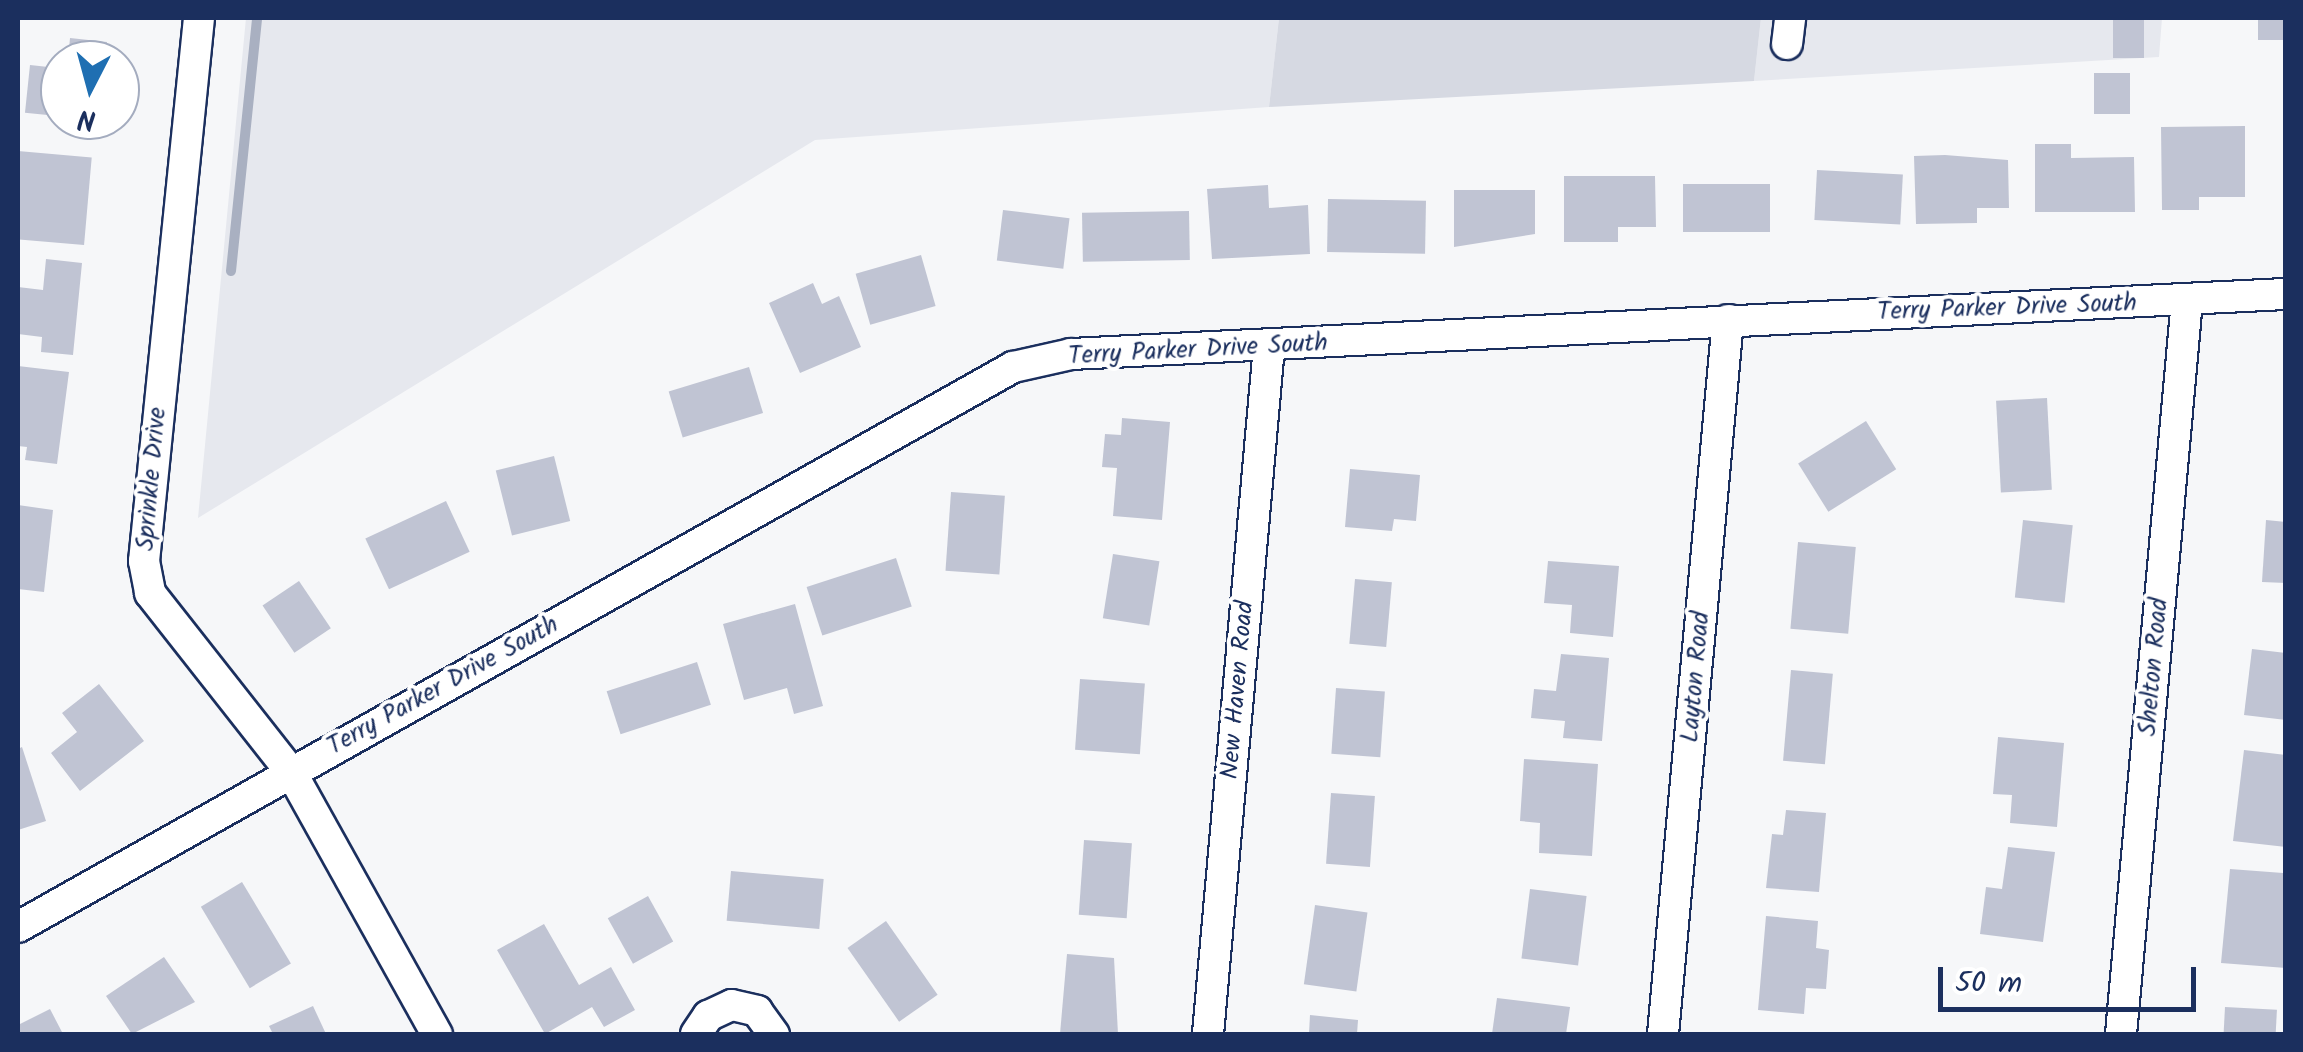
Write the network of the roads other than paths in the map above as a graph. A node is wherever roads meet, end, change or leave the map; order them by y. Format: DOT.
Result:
graph roads {
  1 [pos="200,18"];
  2 [pos="2286,294"];
  3 [pos="2187,300"];
  4 [pos="1728,320"];
  5 [pos="1269,346"];
  6 [pos="291,772"];
  7 [pos="18,927"];
  8 [pos="438,1034"];
  9 [pos="696,1034"];
  10 [pos="774,1034"];
  11 [pos="1208,1034"];
  12 [pos="1663,1034"];
  13 [pos="2122,1034"];
  1 -- 6 [label="street, Sprinkle Drive"];
  2 -- 3 [label="street, Terry Parker Drive South"];
  3 -- 4 [label="street, Terry Parker Drive South"];
  3 -- 13 [label="street, Shelton Road"];
  4 -- 5 [label="street, Terry Parker Drive South"];
  4 -- 12 [label="street, Layton Road"];
  5 -- 6 [label="street, Terry Parker Drive South"];
  5 -- 11 [label="street, New Haven Road"];
  6 -- 7 [label="street, Terry Parker Drive South"];
  6 -- 8 [label="street, Sprinkle Drive"];
  9 -- 10 [label="street"];
}
